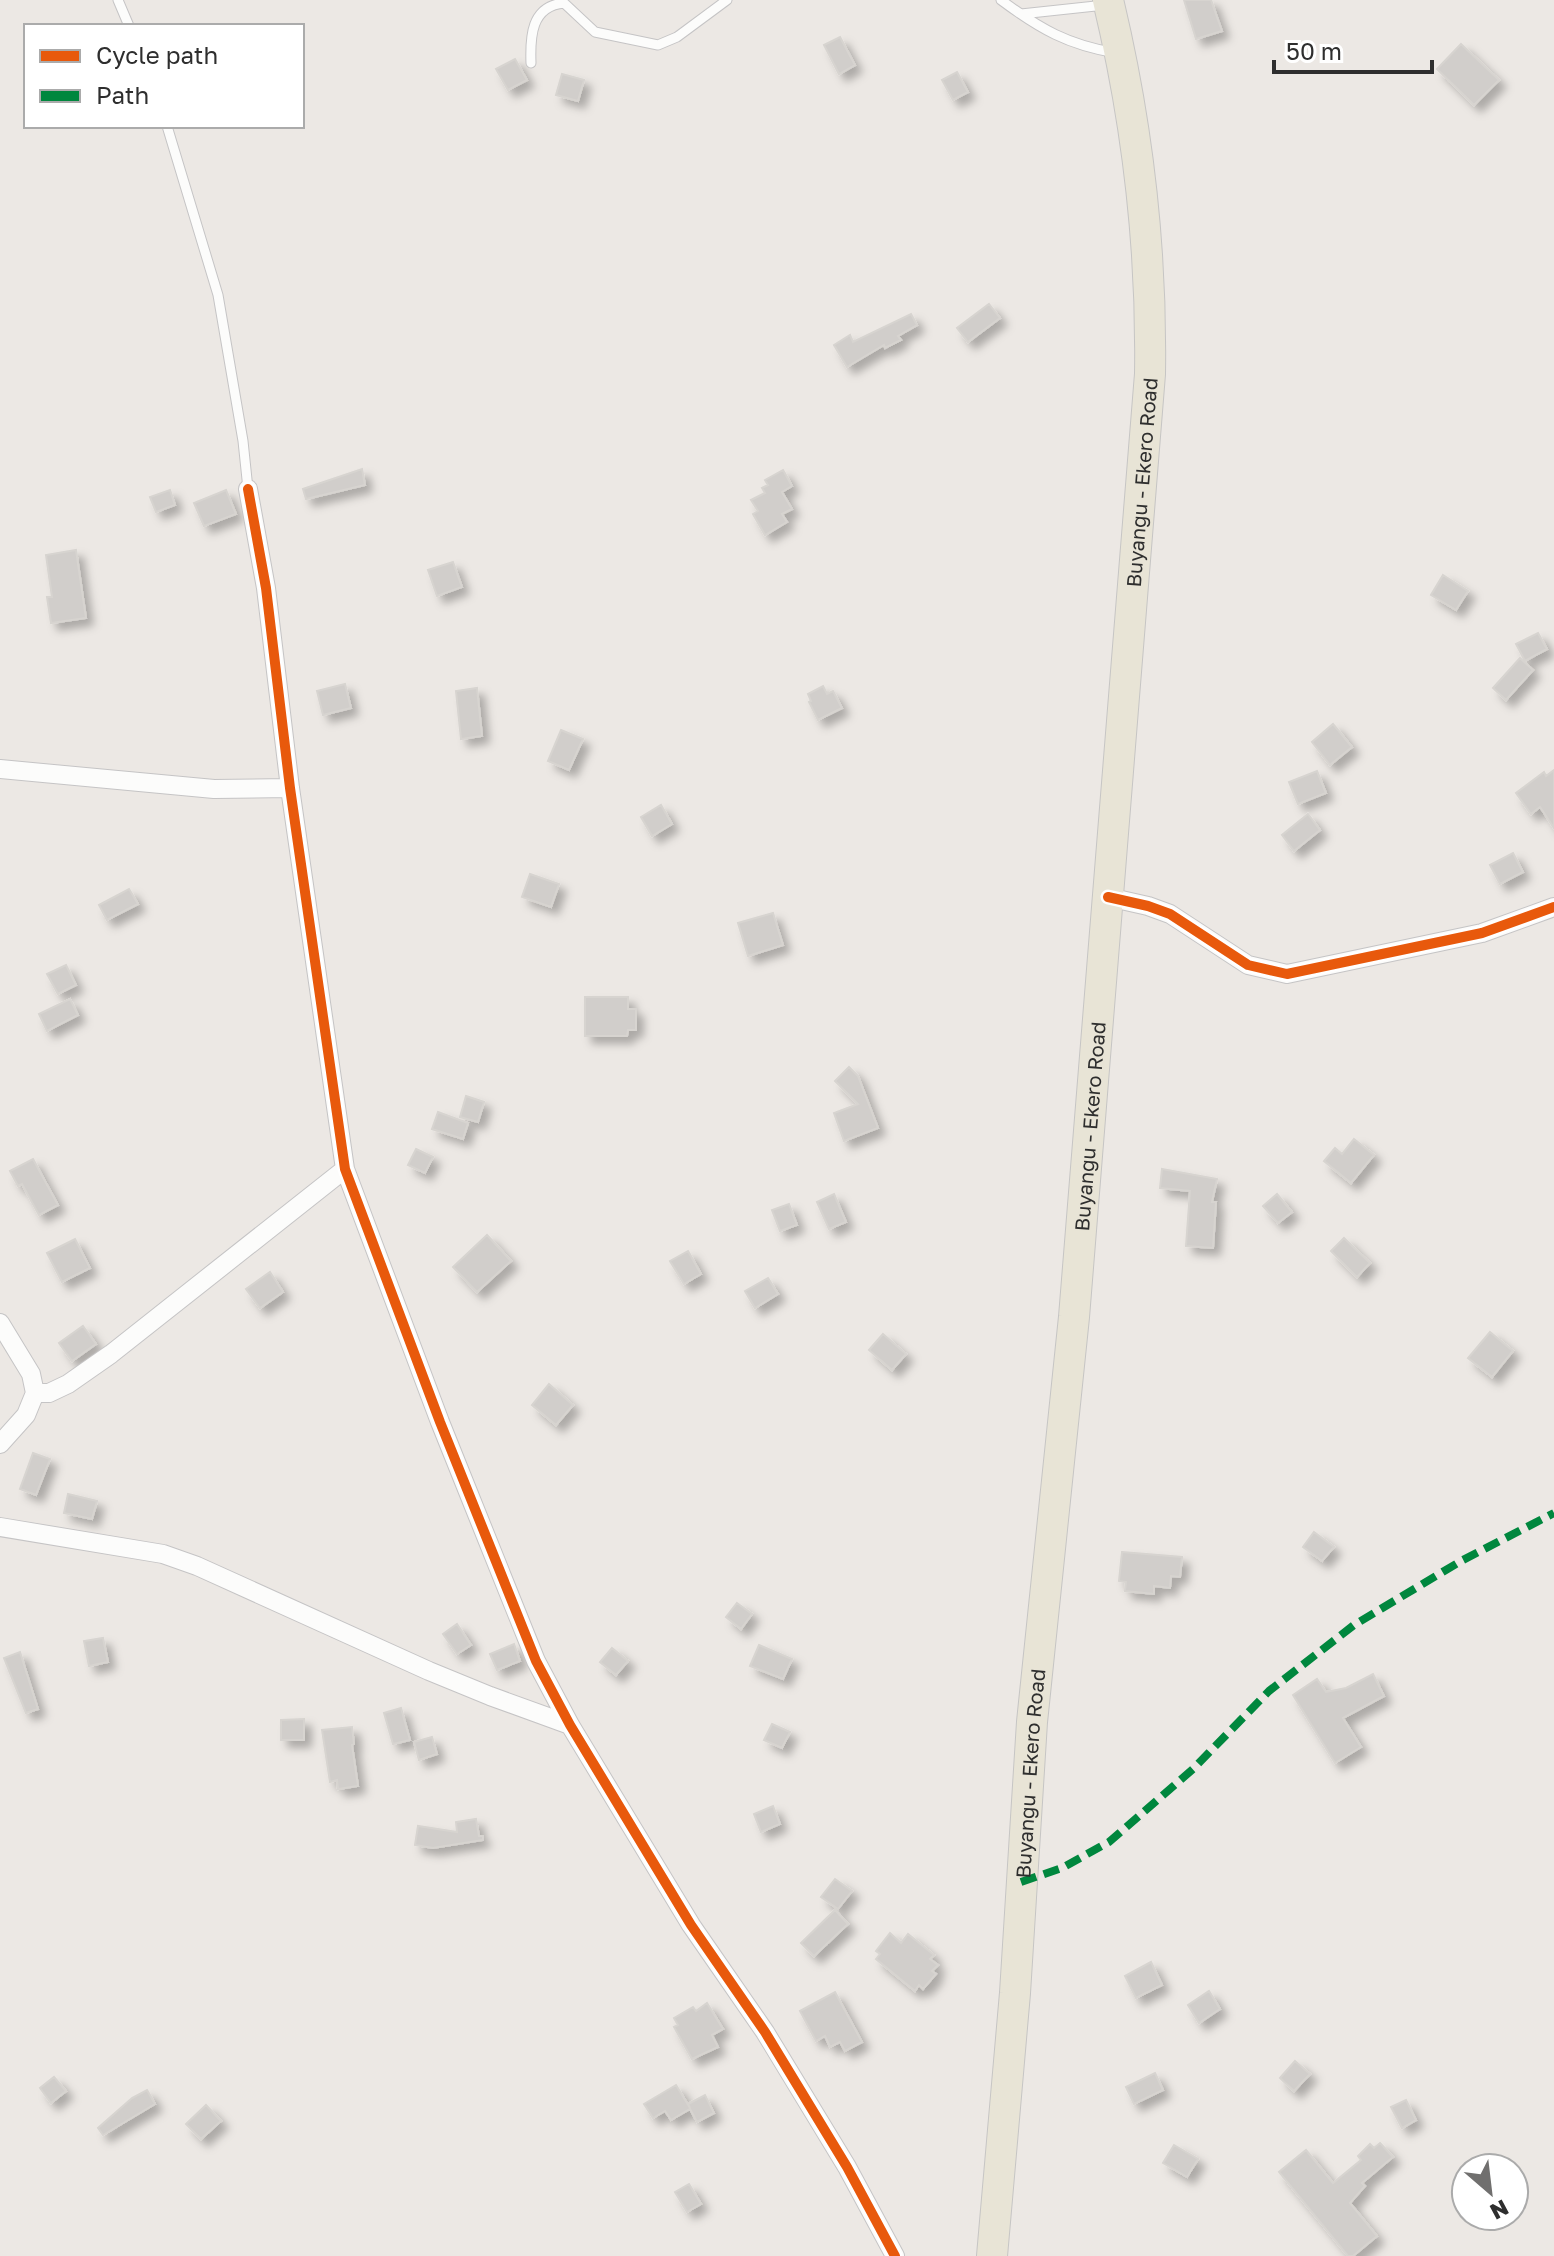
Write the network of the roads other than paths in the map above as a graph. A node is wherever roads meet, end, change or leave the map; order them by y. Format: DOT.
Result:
graph roads {
  1 [pos="118,0"];
  2 [pos="727,0"];
  3 [pos="1001,0"];
  4 [pos="1108,2"];
  5 [pos="1020,14"];
  6 [pos="128,24"];
  7 [pos="1119,54"];
  8 [pos="531,63"];
  9 [pos="168,128"];
  10 [pos="248,489"];
  11 [pos="0,769"];
  12 [pos="290,788"];
  13 [pos="1108,897"];
  14 [pos="1554,907"];
  15 [pos="345,1169"];
  16 [pos="0,1323"];
  17 [pos="35,1393"];
  18 [pos="0,1444"];
  19 [pos="0,1527"];
  20 [pos="570,1725"];
  21 [pos="895,2256"];
  22 [pos="992,2256"];
  1 -- 6 [label="lane"];
  2 -- 8 [label="lane"];
  3 -- 5 [label="lane"];
  4 -- 5 [label="lane"];
  4 -- 7 [label="main road, Buyangu - Ekero Road"];
  5 -- 7 [label="lane"];
  7 -- 13 [label="main road, Buyangu - Ekero Road"];
  9 -- 10 [label="lane"];
  10 -- 12 [label="street"];
  11 -- 12 [label="street"];
  12 -- 15 [label="street"];
  13 -- 14 [label="street"];
  13 -- 22 [label="main road, Buyangu - Ekero Road"];
  15 -- 17 [label="street"];
  15 -- 20 [label="street"];
  16 -- 17 [label="street"];
  17 -- 18 [label="street"];
  19 -- 20 [label="street"];
  20 -- 21 [label="street"];
}
